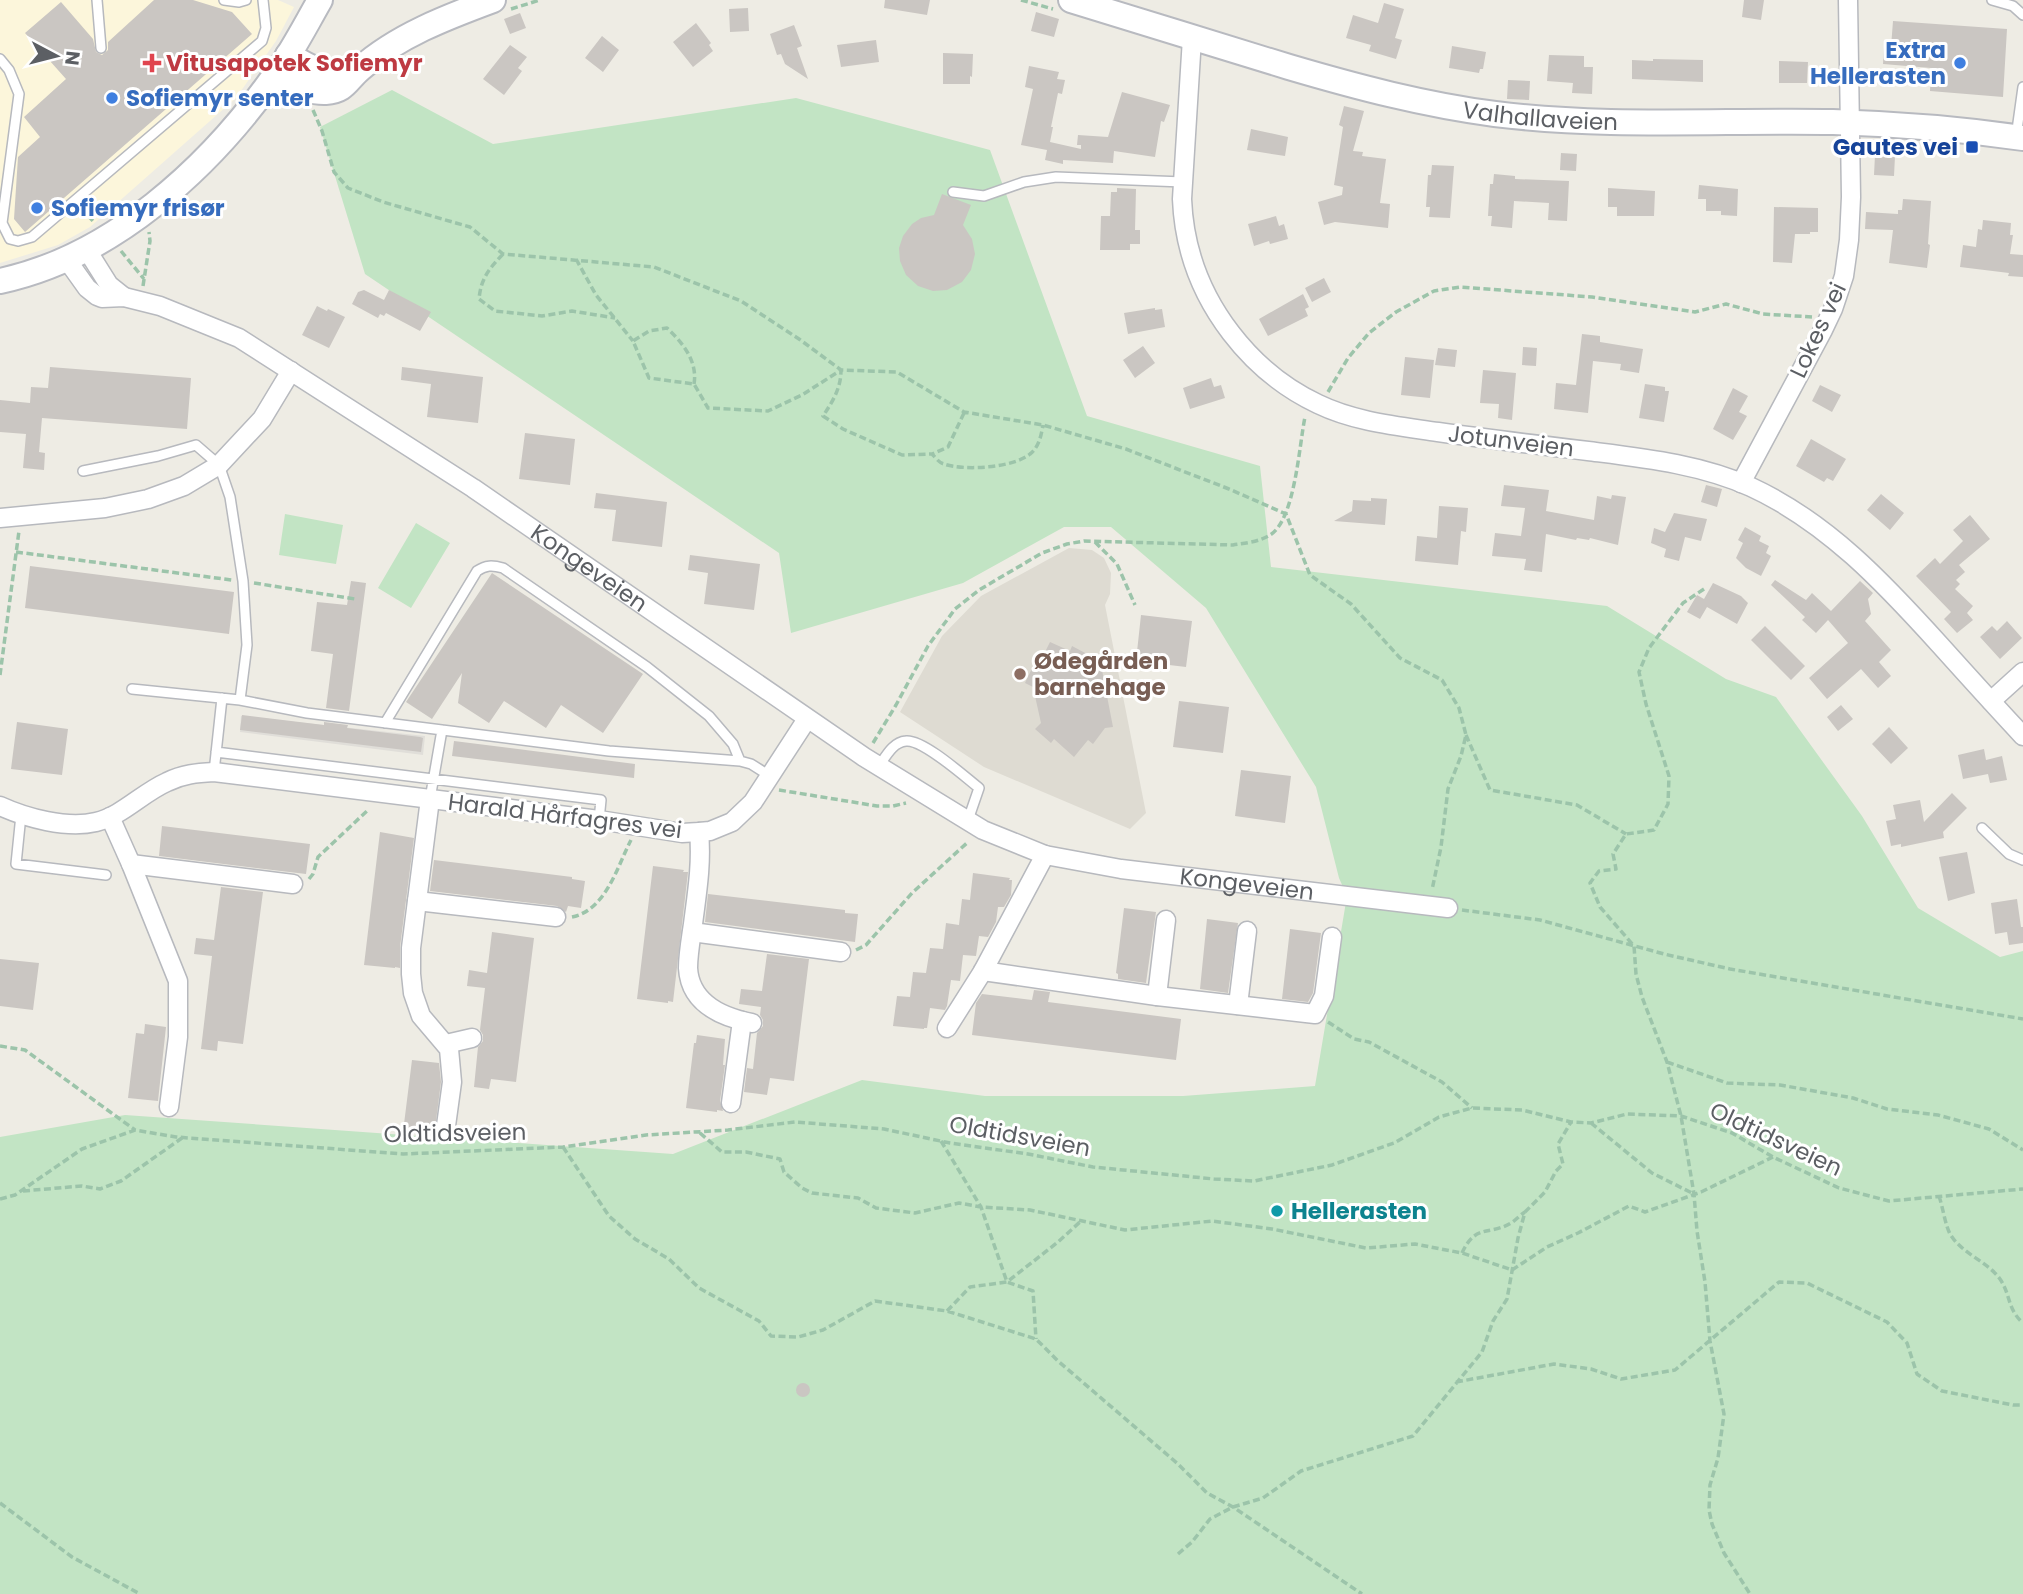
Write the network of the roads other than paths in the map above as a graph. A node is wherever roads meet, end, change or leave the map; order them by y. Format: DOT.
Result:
graph roads {
  1 [pos="97,0"];
  2 [pos="224,0"];
  3 [pos="246,0"];
  4 [pos="263,0"];
  5 [pos="320,0"];
  6 [pos="493,0"];
  7 [pos="1848,0"];
  8 [pos="1992,0"];
  9 [pos="1063,5"];
  10 [pos="2023,15"];
  11 [pos="1192,38"];
  12 [pos="101,48"];
  13 [pos="289,54"];
  14 [pos="0,59"];
  15 [pos="359,69"];
  16 [pos="275,76"];
  17 [pos="2023,87"];
  18 [pos="2022,110"];
  19 [pos="1851,123"];
  20 [pos="2020,137"];
  21 [pos="1183,181"];
  22 [pos="953,192"];
  23 [pos="77,255"];
  24 [pos="0,281"];
  25 [pos="291,371"];
  26 [pos="219,465"];
  27 [pos="83,471"];
  28 [pos="1741,483"];
  29 [pos="0,518"];
  30 [pos="2023,672"];
  31 [pos="132,689"];
  32 [pos="222,698"];
  33 [pos="240,700"];
  34 [pos="1990,701"];
  35 [pos="807,719"];
  36 [pos="385,723"];
  37 [pos="442,730"];
  38 [pos="2023,736"];
  39 [pos="216,752"];
  40 [pos="740,761"];
  41 [pos="872,762"];
  42 [pos="214,772"];
  43 [pos="434,779"];
  44 [pos="766,782"];
  45 [pos="430,799"];
  46 [pos="0,806"];
  47 [pos="20,815"];
  48 [pos="110,817"];
  49 [pos="599,820"];
  50 [pos="968,820"];
  51 [pos="1982,828"];
  52 [pos="699,832"];
  53 [pos="1045,855"];
  54 [pos="2023,860"];
  55 [pos="131,864"];
  56 [pos="106,875"];
  57 [pos="293,884"];
  58 [pos="417,901"];
  59 [pos="1448,908"];
  60 [pos="556,917"];
  61 [pos="1166,920"];
  62 [pos="1247,931"];
  63 [pos="692,932"];
  64 [pos="1332,937"];
  65 [pos="841,952"];
  66 [pos="983,971"];
  67 [pos="1157,996"];
  68 [pos="1238,1005"];
  69 [pos="947,1028"];
  70 [pos="472,1038"];
  71 [pos="446,1044"];
  72 [pos="731,1103"];
  73 [pos="169,1107"];
  74 [pos="445,1133"];
  1 -- 12 [label="lane"];
  2 -- 3 [label="lane"];
  4 -- 14 [label="lane"];
  5 -- 13 [label="street"];
  6 -- 15 [label="street"];
  7 -- 19 [label="street, Lokes vei"];
  8 -- 10 [label="lane"];
  9 -- 11 [label="street, Valhallaveien"];
  11 -- 19 [label="street, Valhallaveien"];
  11 -- 21 [label="street, Jotunveien"];
  13 -- 15 [label="street"];
  13 -- 16 [label="street"];
  15 -- 16 [label="street"];
  16 -- 23 [label="street"];
  17 -- 18 [label="lane"];
  18 -- 20 [label="lane"];
  19 -- 20 [label="street, Valhallaveien"];
  19 -- 28 [label="street, Lokes vei"];
  21 -- 22 [label="lane"];
  21 -- 28 [label="street, Jotunveien"];
  23 -- 24 [label="street"];
  23 -- 25 [label="street, Kongeveien"];
  25 -- 26 [label="street"];
  25 -- 35 [label="street, Kongeveien"];
  26 -- 27 [label="lane"];
  26 -- 29 [label="street"];
  26 -- 33 [label="lane"];
  28 -- 34 [label="street, Jotunveien"];
  30 -- 34 [label="street"];
  31 -- 32 [label="lane"];
  32 -- 33 [label="lane"];
  32 -- 39 [label="lane"];
  33 -- 36 [label="lane"];
  34 -- 38 [label="street, Jotunveien"];
  35 -- 41 [label="street, Kongeveien"];
  35 -- 44 [label="street, Harald Hårfagres vei"];
  36 -- 37 [label="lane"];
  36 -- 40 [label="lane"];
  37 -- 40 [label="lane"];
  37 -- 43 [label="lane"];
  39 -- 42 [label="lane"];
  39 -- 43 [label="lane"];
  40 -- 44 [label="lane"];
  41 -- 50 [label="street, Kongeveien"];
  41 -- 50 [label="lane"];
  42 -- 45 [label="street, Harald Hårfagres vei"];
  42 -- 48 [label="street, Harald Hårfagres vei"];
  43 -- 45 [label="lane"];
  43 -- 49 [label="lane"];
  44 -- 52 [label="street, Harald Hårfagres vei"];
  45 -- 49 [label="street, Harald Hårfagres vei"];
  45 -- 58 [label="street, Harald Hårfagres vei"];
  46 -- 47 [label="street, Harald Hårfagres vei"];
  47 -- 48 [label="street, Harald Hårfagres vei"];
  47 -- 56 [label="lane"];
  48 -- 55 [label="street"];
  49 -- 52 [label="street, Harald Hårfagres vei"];
  50 -- 53 [label="street, Kongeveien"];
  51 -- 54 [label="lane"];
  52 -- 63 [label="street, Harald Hårfagres vei"];
  53 -- 59 [label="street, Kongeveien"];
  53 -- 66 [label="street"];
  55 -- 57 [label="street"];
  55 -- 73 [label="street"];
  58 -- 60 [label="street"];
  58 -- 71 [label="street, Harald Hårfagres vei"];
  61 -- 67 [label="street, Kongeveien"];
  62 -- 68 [label="street, Kongeveien"];
  63 -- 65 [label="street"];
  63 -- 72 [label="street, Harald Hårfagres vei"];
  64 -- 68 [label="street"];
  66 -- 67 [label="street"];
  66 -- 69 [label="street"];
  67 -- 68 [label="street"];
  70 -- 71 [label="street"];
  71 -- 74 [label="street"];
}
